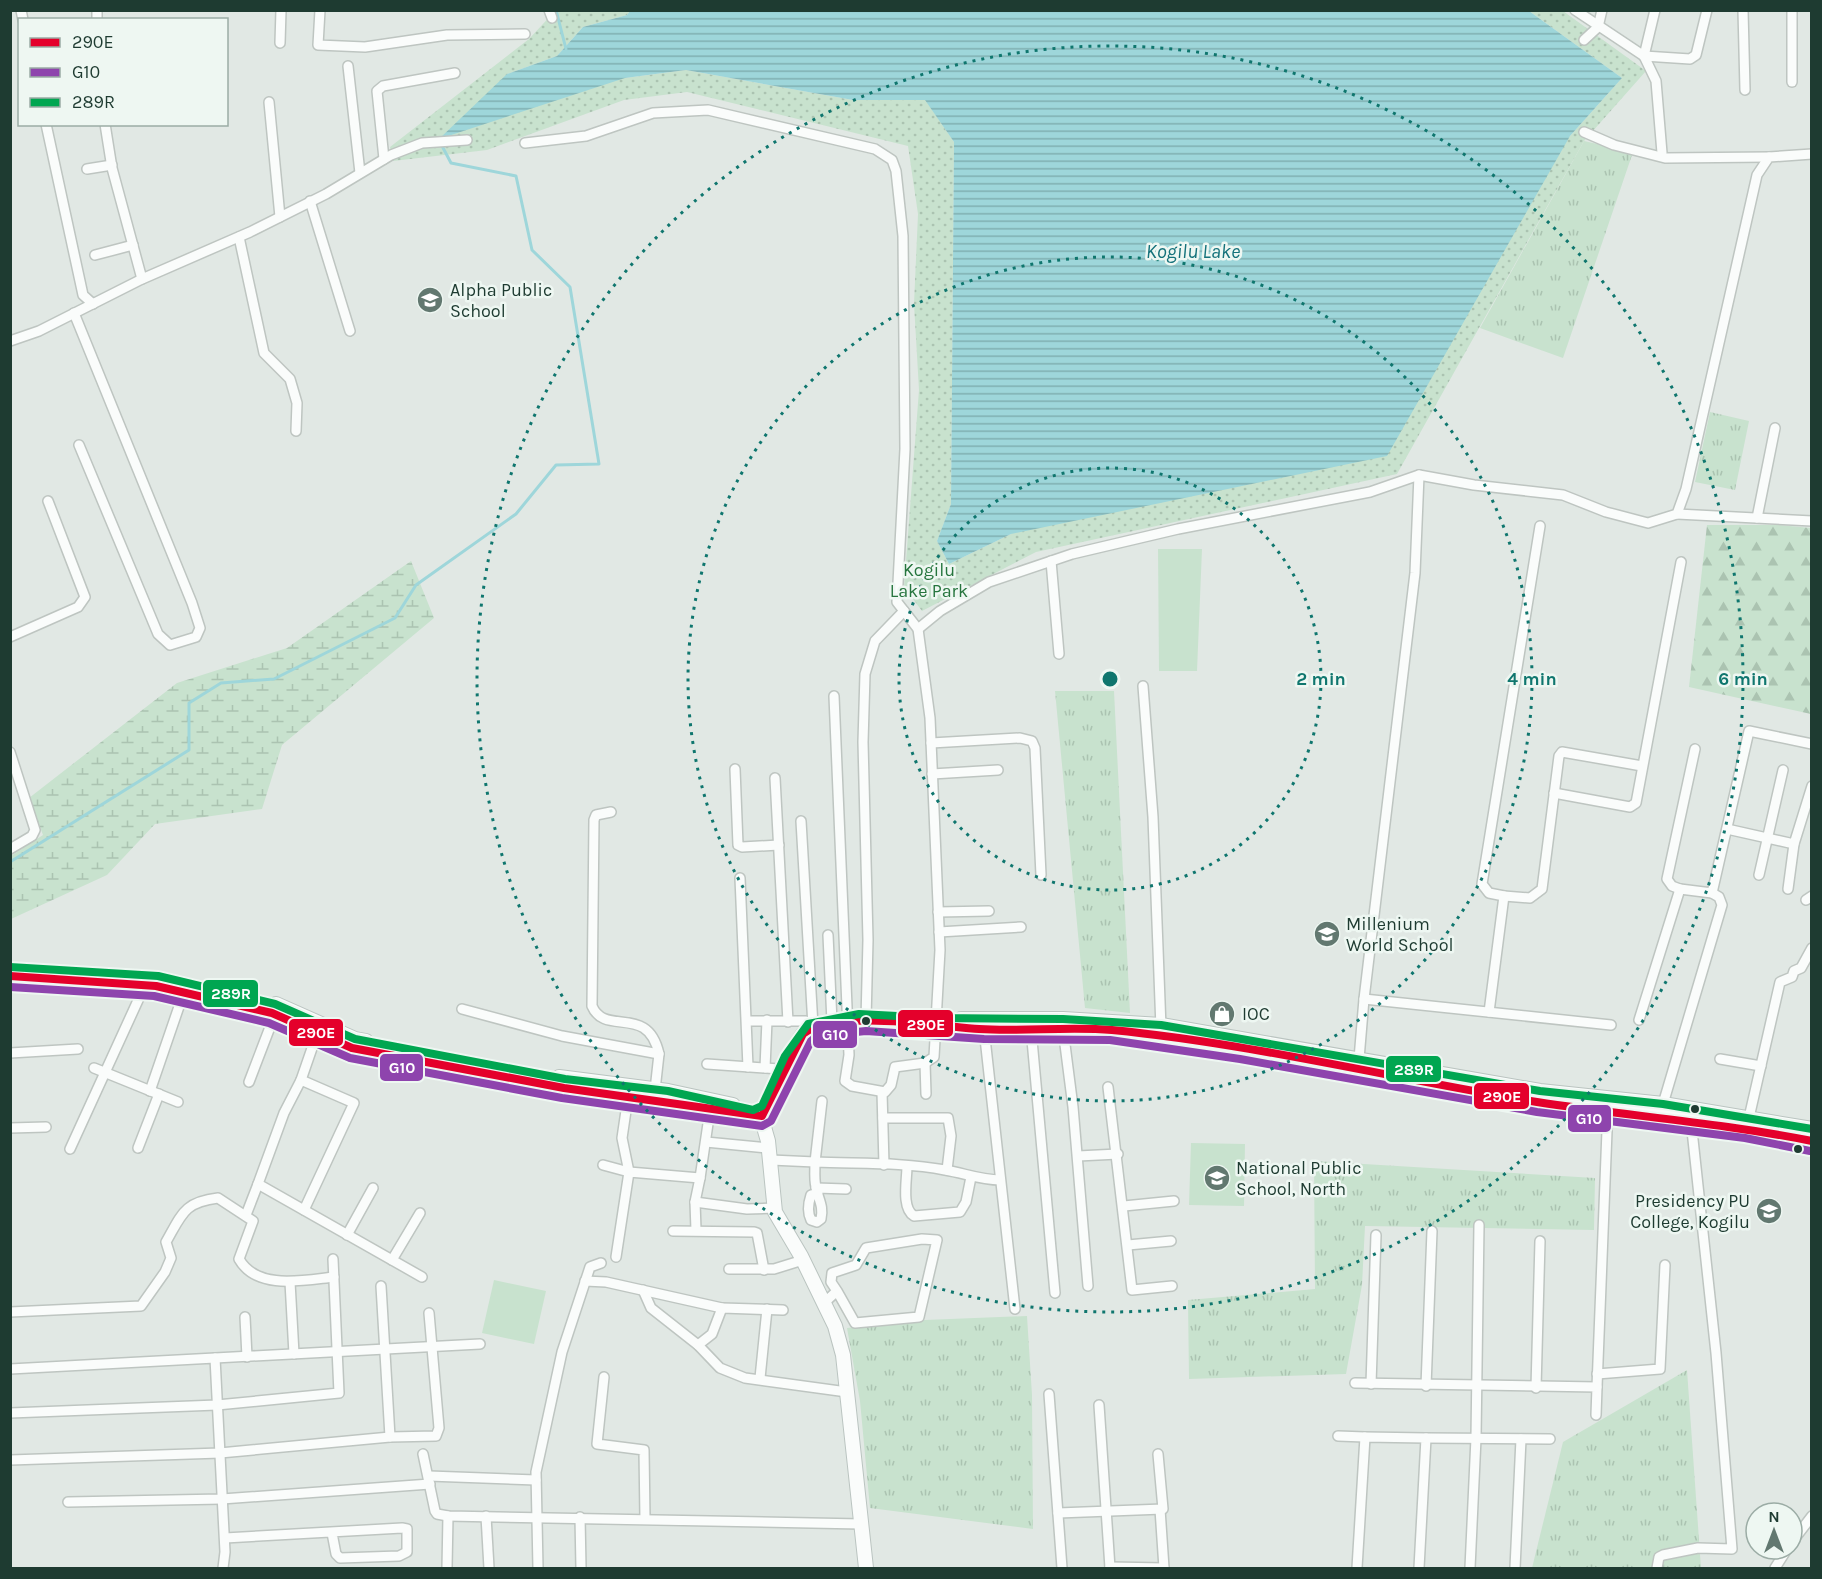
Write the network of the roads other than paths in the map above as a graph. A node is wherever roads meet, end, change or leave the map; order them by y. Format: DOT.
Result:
graph roads {
  1 [pos="281,10"];
  2 [pos="320,10"];
  3 [pos="1575,10"];
  4 [pos="1602,10"];
  5 [pos="1655,10"];
  6 [pos="1707,10"];
  7 [pos="1743,10"];
  8 [pos="1791,10"];
  9 [pos="1598,27"];
  10 [pos="525,34"];
  11 [pos="1584,40"];
  12 [pos="280,42"];
  13 [pos="1644,56"];
  14 [pos="348,66"];
  15 [pos="455,73"];
  16 [pos="1791,82"];
  17 [pos="1745,90"];
  18 [pos="269,102"];
  19 [pos="46,126"];
  20 [pos="105,126"];
  21 [pos="1584,132"];
  22 [pos="467,140"];
  23 [pos="525,143"];
  24 [pos="1662,153"];
  25 [pos="1812,154"];
  26 [pos="1769,157"];
  27 [pos="384,159"];
  28 [pos="112,165"];
  29 [pos="87,169"];
  30 [pos="360,173"];
  31 [pos="310,201"];
  32 [pos="280,217"];
  33 [pos="239,237"];
  34 [pos="133,245"];
  35 [pos="95,255"];
  36 [pos="142,279"];
  37 [pos="93,304"];
  38 [pos="74,314"];
  39 [pos="350,331"];
  40 [pos="10,340"];
  41 [pos="1775,428"];
  42 [pos="296,431"];
  43 [pos="78,445"];
  44 [pos="1419,475"];
  45 [pos="48,501"];
  46 [pos="1677,514"];
  47 [pos="1757,518"];
  48 [pos="1812,521"];
  49 [pos="1540,526"];
  50 [pos="1051,561"];
  51 [pos="1681,562"];
  52 [pos="904,611"];
  53 [pos="918,629"];
  54 [pos="10,637"];
  55 [pos="1059,654"];
  56 [pos="1143,686"];
  57 [pos="834,696"];
  58 [pos="931,743"];
  59 [pos="1812,744"];
  60 [pos="1695,748"];
  61 [pos="10,752"];
  62 [pos="1642,766"];
  63 [pos="735,770"];
  64 [pos="998,770"];
  65 [pos="1783,770"];
  66 [pos="932,774"];
  67 [pos="775,778"];
  68 [pos="1812,786"];
  69 [pos="1554,793"];
  70 [pos="611,812"];
  71 [pos="801,821"];
  72 [pos="1727,829"];
  73 [pos="1767,838"];
  74 [pos="1794,844"];
  75 [pos="779,845"];
  76 [pos="10,849"];
  77 [pos="1759,874"];
  78 [pos="1041,875"];
  79 [pos="740,878"];
  80 [pos="1680,889"];
  81 [pos="1788,889"];
  82 [pos="1712,893"];
  83 [pos="1504,896"];
  84 [pos="989,911"];
  85 [pos="938,912"];
  86 [pos="1021,927"];
  87 [pos="939,932"];
  88 [pos="828,935"];
  89 [pos="1812,948"];
  90 [pos="10,967"];
  91 [pos="10,976"];
  92 [pos="145,985"];
  93 [pos="184,992"];
  94 [pos="1364,999"];
  95 [pos="462,1009"];
  96 [pos="1489,1012"];
  97 [pos="275,1014"];
  98 [pos="866,1017"];
  99 [pos="848,1018"];
  100 [pos="767,1020"];
  101 [pos="832,1020"];
  102 [pos="1639,1020"];
  103 [pos="747,1021"];
  104 [pos="788,1022"];
  105 [pos="936,1022"];
  106 [pos="811,1025"];
  107 [pos="1611,1025"];
  108 [pos="320,1027"];
  109 [pos="984,1029"];
  110 [pos="1031,1029"];
  111 [pos="1062,1029"];
  112 [pos="1162,1032"];
  113 [pos="78,1049"];
  114 [pos="10,1053"];
  115 [pos="659,1054"];
  116 [pos="1359,1059"];
  117 [pos="1719,1059"];
  118 [pos="925,1063"];
  119 [pos="707,1064"];
  120 [pos="1761,1066"];
  121 [pos="748,1067"];
  122 [pos="94,1068"];
  123 [pos="765,1068"];
  124 [pos="779,1069"];
  125 [pos="105,1073"];
  126 [pos="301,1080"];
  127 [pos="249,1082"];
  128 [pos="1108,1087"];
  129 [pos="655,1090"];
  130 [pos="882,1092"];
  131 [pos="155,1093"];
  132 [pos="926,1094"];
  133 [pos="628,1097"];
  134 [pos="682,1099"];
  135 [pos="822,1101"];
  136 [pos="178,1102"];
  137 [pos="1608,1104"];
  138 [pos="1663,1104"];
  139 [pos="710,1110"];
  140 [pos="760,1113"];
  141 [pos="883,1118"];
  142 [pos="1691,1121"];
  143 [pos="1748,1122"];
  144 [pos="46,1127"];
  145 [pos="10,1128"];
  146 [pos="1812,1129"];
  147 [pos="1812,1141"];
  148 [pos="706,1142"];
  149 [pos="138,1148"];
  150 [pos="70,1149"];
  151 [pos="769,1154"];
  152 [pos="1118,1154"];
  153 [pos="1078,1156"];
  154 [pos="815,1162"];
  155 [pos="603,1165"];
  156 [pos="884,1165"];
  157 [pos="907,1166"];
  158 [pos="947,1170"];
  159 [pos="629,1172"];
  160 [pos="971,1177"];
  161 [pos="700,1178"];
  162 [pos="1000,1180"];
  163 [pos="258,1184"];
  164 [pos="373,1188"];
  165 [pos="846,1189"];
  166 [pos="1174,1201"];
  167 [pos="695,1202"];
  168 [pos="1124,1206"];
  169 [pos="775,1208"];
  170 [pos="304,1210"];
  171 [pos="420,1213"];
  172 [pos="246,1215"];
  173 [pos="1479,1225"];
  174 [pos="696,1230"];
  175 [pos="673,1231"];
  176 [pos="1432,1231"];
  177 [pos="347,1235"];
  178 [pos="1376,1235"];
  179 [pos="1171,1241"];
  180 [pos="1540,1241"];
  181 [pos="1128,1245"];
  182 [pos="616,1257"];
  183 [pos="333,1259"];
  184 [pos="392,1260"];
  185 [pos="803,1260"];
  186 [pos="601,1263"];
  187 [pos="1665,1265"];
  188 [pos="729,1269"];
  189 [pos="764,1270"];
  190 [pos="334,1277"];
  191 [pos="422,1277"];
  192 [pos="585,1281"];
  193 [pos="290,1282"];
  194 [pos="381,1286"];
  195 [pos="1088,1286"];
  196 [pos="1172,1286"];
  197 [pos="643,1290"];
  198 [pos="837,1291"];
  199 [pos="1055,1293"];
  200 [pos="824,1303"];
  201 [pos="723,1308"];
  202 [pos="767,1309"];
  203 [pos="1015,1309"];
  204 [pos="783,1310"];
  205 [pos="10,1312"];
  206 [pos="429,1313"];
  207 [pos="245,1317"];
  208 [pos="480,1344"];
  209 [pos="698,1345"];
  210 [pos="432,1348"];
  211 [pos="385,1350"];
  212 [pos="338,1352"];
  213 [pos="294,1354"];
  214 [pos="247,1357"];
  215 [pos="215,1358"];
  216 [pos="10,1369"];
  217 [pos="1597,1374"];
  218 [pos="604,1377"];
  219 [pos="760,1378"];
  220 [pos="1355,1383"];
  221 [pos="1371,1383"];
  222 [pos="1426,1386"];
  223 [pos="1477,1387"];
  224 [pos="1597,1387"];
  225 [pos="1536,1388"];
  226 [pos="847,1392"];
  227 [pos="1049,1394"];
  228 [pos="217,1405"];
  229 [pos="1099,1405"];
  230 [pos="10,1413"];
  231 [pos="1596,1415"];
  232 [pos="1338,1436"];
  233 [pos="390,1437"];
  234 [pos="1365,1437"];
  235 [pos="1426,1438"];
  236 [pos="1476,1438"];
  237 [pos="1521,1439"];
  238 [pos="1550,1439"];
  239 [pos="220,1453"];
  240 [pos="423,1454"];
  241 [pos="1158,1454"];
  242 [pos="10,1460"];
  243 [pos="429,1480"];
  244 [pos="536,1480"];
  245 [pos="222,1499"];
  246 [pos="68,1502"];
  247 [pos="1160,1509"];
  248 [pos="1105,1510"];
  249 [pos="1058,1513"];
  250 [pos="448,1516"];
  251 [pos="486,1516"];
  252 [pos="536,1516"];
  253 [pos="580,1517"];
  254 [pos="645,1519"];
  255 [pos="861,1524"];
  256 [pos="332,1533"];
  257 [pos="225,1538"];
  258 [pos="1110,1568"];
  259 [pos="1164,1568"];
  260 [pos="224,1569"];
  261 [pos="447,1569"];
  262 [pos="489,1569"];
  263 [pos="538,1569"];
  264 [pos="581,1569"];
  265 [pos="866,1569"];
  266 [pos="1062,1569"];
  267 [pos="1357,1569"];
  268 [pos="1419,1569"];
  269 [pos="1470,1569"];
  270 [pos="1515,1569"];
  271 [pos="1657,1569"];
  1 -- 12 [label="street"];
  2 -- 10 [label="street"];
  3 -- 9 [label="street"];
  4 -- 9 [label="street"];
  5 -- 13 [label="street"];
  6 -- 13 [label="street"];
  7 -- 17 [label="street"];
  8 -- 16 [label="street"];
  9 -- 11 [label="street"];
  9 -- 13 [label="street"];
  13 -- 24 [label="street"];
  14 -- 30 [label="street"];
  15 -- 27 [label="street"];
  18 -- 32 [label="street"];
  19 -- 37 [label="street"];
  20 -- 28 [label="street"];
  21 -- 26 [label="street"];
  22 -- 27 [label="street"];
  23 -- 52 [label="street"];
  25 -- 26 [label="street"];
  26 -- 46 [label="street"];
  27 -- 30 [label="street"];
  28 -- 29 [label="street"];
  28 -- 34 [label="street"];
  30 -- 31 [label="street"];
  31 -- 32 [label="street"];
  31 -- 39 [label="street"];
  32 -- 33 [label="street"];
  33 -- 36 [label="street"];
  33 -- 42 [label="street"];
  34 -- 35 [label="street"];
  34 -- 36 [label="street"];
  36 -- 37 [label="street"];
  37 -- 38 [label="street"];
  38 -- 40 [label="street"];
  38 -- 43 [label="street"];
  41 -- 47 [label="street"];
  44 -- 46 [label="street"];
  44 -- 50 [label="street"];
  44 -- 94 [label="street"];
  45 -- 54 [label="street"];
  46 -- 47 [label="street"];
  47 -- 48 [label="street"];
  49 -- 83 [label="street"];
  50 -- 53 [label="street"];
  50 -- 55 [label="street"];
  51 -- 62 [label="street"];
  52 -- 53 [label="street"];
  52 -- 98 [label="street"];
  53 -- 58 [label="street"];
  56 -- 112 [label="street"];
  57 -- 99 [label="street"];
  58 -- 66 [label="street"];
  58 -- 78 [label="street"];
  59 -- 72 [label="street"];
  60 -- 80 [label="street"];
  61 -- 76 [label="street"];
  62 -- 69 [label="street"];
  62 -- 69 [label="street"];
  63 -- 75 [label="street"];
  64 -- 66 [label="street"];
  65 -- 73 [label="street"];
  66 -- 85 [label="street"];
  67 -- 75 [label="street"];
  68 -- 74 [label="street"];
  69 -- 83 [label="street"];
  70 -- 115 [label="street"];
  71 -- 106 [label="street"];
  72 -- 73 [label="street"];
  72 -- 82 [label="street"];
  73 -- 74 [label="street"];
  73 -- 77 [label="street"];
  74 -- 81 [label="street"];
  75 -- 104 [label="street"];
  79 -- 103 [label="street"];
  80 -- 82 [label="street"];
  80 -- 102 [label="street"];
  82 -- 138 [label="street"];
  83 -- 96 [label="street"];
  84 -- 85 [label="street"];
  85 -- 87 [label="street"];
  86 -- 87 [label="street"];
  87 -- 105 [label="street"];
  88 -- 101 [label="street"];
  89 -- 120 [label="street"];
  90 -- 108 [label="main road"];
  91 -- 92 [label="main road"];
  92 -- 93 [label="main road"];
  92 -- 125 [label="street"];
  93 -- 97 [label="main road"];
  93 -- 131 [label="street"];
  94 -- 96 [label="street"];
  94 -- 116 [label="street"];
  95 -- 115 [label="street"];
  96 -- 107 [label="street"];
  97 -- 108 [label="main road"];
  97 -- 127 [label="street"];
  98 -- 99 [label="main road"];
  98 -- 105 [label="main road"];
  99 -- 101 [label="main road"];
  99 -- 130 [label="street"];
  100 -- 103 [label="street"];
  100 -- 104 [label="street"];
  100 -- 123 [label="street"];
  101 -- 106 [label="main road"];
  103 -- 121 [label="street"];
  104 -- 106 [label="street"];
  105 -- 109 [label="main road"];
  105 -- 112 [label="main road"];
  105 -- 118 [label="street"];
  106 -- 124 [label="main road"];
  106 -- 140 [label="main road"];
  108 -- 126 [label="street"];
  108 -- 129 [label="main road"];
  108 -- 133 [label="main road"];
  109 -- 110 [label="main road"];
  109 -- 162 [label="street"];
  110 -- 111 [label="main road"];
  110 -- 199 [label="street"];
  111 -- 112 [label="main road"];
  111 -- 153 [label="street"];
  112 -- 116 [label="main road"];
  112 -- 137 [label="main road"];
  113 -- 114 [label="street"];
  115 -- 129 [label="street"];
  116 -- 137 [label="main road"];
  117 -- 120 [label="street"];
  118 -- 130 [label="street"];
  118 -- 132 [label="street"];
  119 -- 121 [label="street"];
  120 -- 143 [label="street"];
  121 -- 123 [label="street"];
  122 -- 125 [label="street"];
  123 -- 124 [label="street"];
  124 -- 140 [label="main road"];
  125 -- 131 [label="street"];
  125 -- 150 [label="street"];
  126 -- 163 [label="street"];
  126 -- 170 [label="street"];
  128 -- 152 [label="street"];
  129 -- 134 [label="main road"];
  130 -- 141 [label="street"];
  131 -- 136 [label="street"];
  131 -- 149 [label="street"];
  133 -- 134 [label="main road"];
  133 -- 159 [label="street"];
  134 -- 139 [label="main road"];
  134 -- 140 [label="main road"];
  135 -- 154 [label="street"];
  137 -- 138 [label="main road"];
  137 -- 142 [label="main road"];
  137 -- 217 [label="street"];
  138 -- 143 [label="main road"];
  139 -- 140 [label="main road"];
  139 -- 148 [label="street"];
  140 -- 151 [label="main road"];
  141 -- 156 [label="street"];
  141 -- 158 [label="street"];
  142 -- 143 [label="main road"];
  142 -- 271 [label="street"];
  143 -- 146 [label="main road"];
  143 -- 147 [label="main road"];
  144 -- 145 [label="street"];
  148 -- 151 [label="street"];
  148 -- 161 [label="street"];
  151 -- 154 [label="street"];
  151 -- 169 [label="main road"];
  152 -- 153 [label="street"];
  152 -- 168 [label="street"];
  153 -- 195 [label="street"];
  154 -- 156 [label="street"];
  154 -- 165 [label="street"];
  155 -- 159 [label="street"];
  156 -- 157 [label="street"];
  157 -- 158 [label="street"];
  157 -- 160 [label="street"];
  158 -- 160 [label="street"];
  159 -- 161 [label="street"];
  159 -- 182 [label="street"];
  160 -- 162 [label="street"];
  161 -- 167 [label="street"];
  162 -- 203 [label="street"];
  163 -- 170 [label="street"];
  163 -- 172 [label="street"];
  164 -- 177 [label="street"];
  166 -- 168 [label="street"];
  167 -- 169 [label="street"];
  167 -- 174 [label="street"];
  168 -- 181 [label="street"];
  169 -- 185 [label="main road"];
  170 -- 177 [label="street"];
  171 -- 184 [label="street"];
  172 -- 193 [label="street"];
  172 -- 205 [label="street"];
  173 -- 223 [label="street"];
  174 -- 175 [label="street"];
  174 -- 189 [label="street"];
  176 -- 222 [label="street"];
  177 -- 184 [label="street"];
  178 -- 221 [label="street"];
  179 -- 181 [label="street"];
  180 -- 225 [label="street"];
  181 -- 196 [label="street"];
  183 -- 190 [label="street"];
  184 -- 191 [label="street"];
  185 -- 189 [label="street"];
  185 -- 200 [label="main road"];
  186 -- 192 [label="street"];
  187 -- 217 [label="street"];
  188 -- 189 [label="street"];
  190 -- 193 [label="street"];
  190 -- 212 [label="street"];
  192 -- 197 [label="street"];
  192 -- 244 [label="street"];
  193 -- 213 [label="street"];
  194 -- 211 [label="street"];
  197 -- 201 [label="street"];
  197 -- 209 [label="street"];
  198 -- 198 [label="street"];
  198 -- 200 [label="street"];
  200 -- 226 [label="main road"];
  201 -- 202 [label="street"];
  201 -- 209 [label="street"];
  202 -- 204 [label="street"];
  202 -- 219 [label="street"];
  206 -- 210 [label="street"];
  207 -- 214 [label="street"];
  208 -- 210 [label="street"];
  209 -- 219 [label="street"];
  210 -- 211 [label="street"];
  210 -- 233 [label="street"];
  211 -- 212 [label="street"];
  211 -- 233 [label="street"];
  212 -- 213 [label="street"];
  212 -- 228 [label="street"];
  213 -- 214 [label="street"];
  214 -- 215 [label="street"];
  215 -- 216 [label="street"];
  215 -- 228 [label="street"];
  217 -- 224 [label="street"];
  218 -- 254 [label="street"];
  219 -- 226 [label="street"];
  220 -- 221 [label="street"];
  221 -- 222 [label="street"];
  222 -- 223 [label="street"];
  223 -- 225 [label="street"];
  223 -- 236 [label="street"];
  224 -- 225 [label="street"];
  224 -- 231 [label="street"];
  226 -- 255 [label="main road"];
  227 -- 249 [label="street"];
  228 -- 230 [label="street"];
  228 -- 239 [label="street"];
  229 -- 248 [label="street"];
  232 -- 234 [label="street"];
  233 -- 239 [label="street"];
  234 -- 235 [label="street"];
  234 -- 267 [label="street"];
  235 -- 236 [label="street"];
  235 -- 268 [label="street"];
  236 -- 237 [label="street"];
  236 -- 269 [label="street"];
  237 -- 238 [label="street"];
  237 -- 270 [label="street"];
  239 -- 242 [label="street"];
  239 -- 245 [label="street"];
  240 -- 243 [label="street"];
  241 -- 247 [label="street"];
  243 -- 244 [label="street"];
  243 -- 245 [label="street"];
  243 -- 250 [label="street"];
  244 -- 252 [label="street"];
  245 -- 246 [label="street"];
  245 -- 257 [label="street"];
  247 -- 248 [label="street"];
  247 -- 259 [label="street"];
  248 -- 249 [label="street"];
  248 -- 258 [label="street"];
  249 -- 266 [label="street"];
  250 -- 251 [label="street"];
  250 -- 261 [label="street"];
  251 -- 252 [label="street"];
  251 -- 262 [label="street"];
  252 -- 253 [label="street"];
  252 -- 263 [label="street"];
  253 -- 254 [label="street"];
  253 -- 264 [label="street"];
  254 -- 255 [label="street"];
  255 -- 265 [label="main road"];
  256 -- 256 [label="street"];
  256 -- 257 [label="street"];
  257 -- 260 [label="street"];
  258 -- 259 [label="street"];
}
